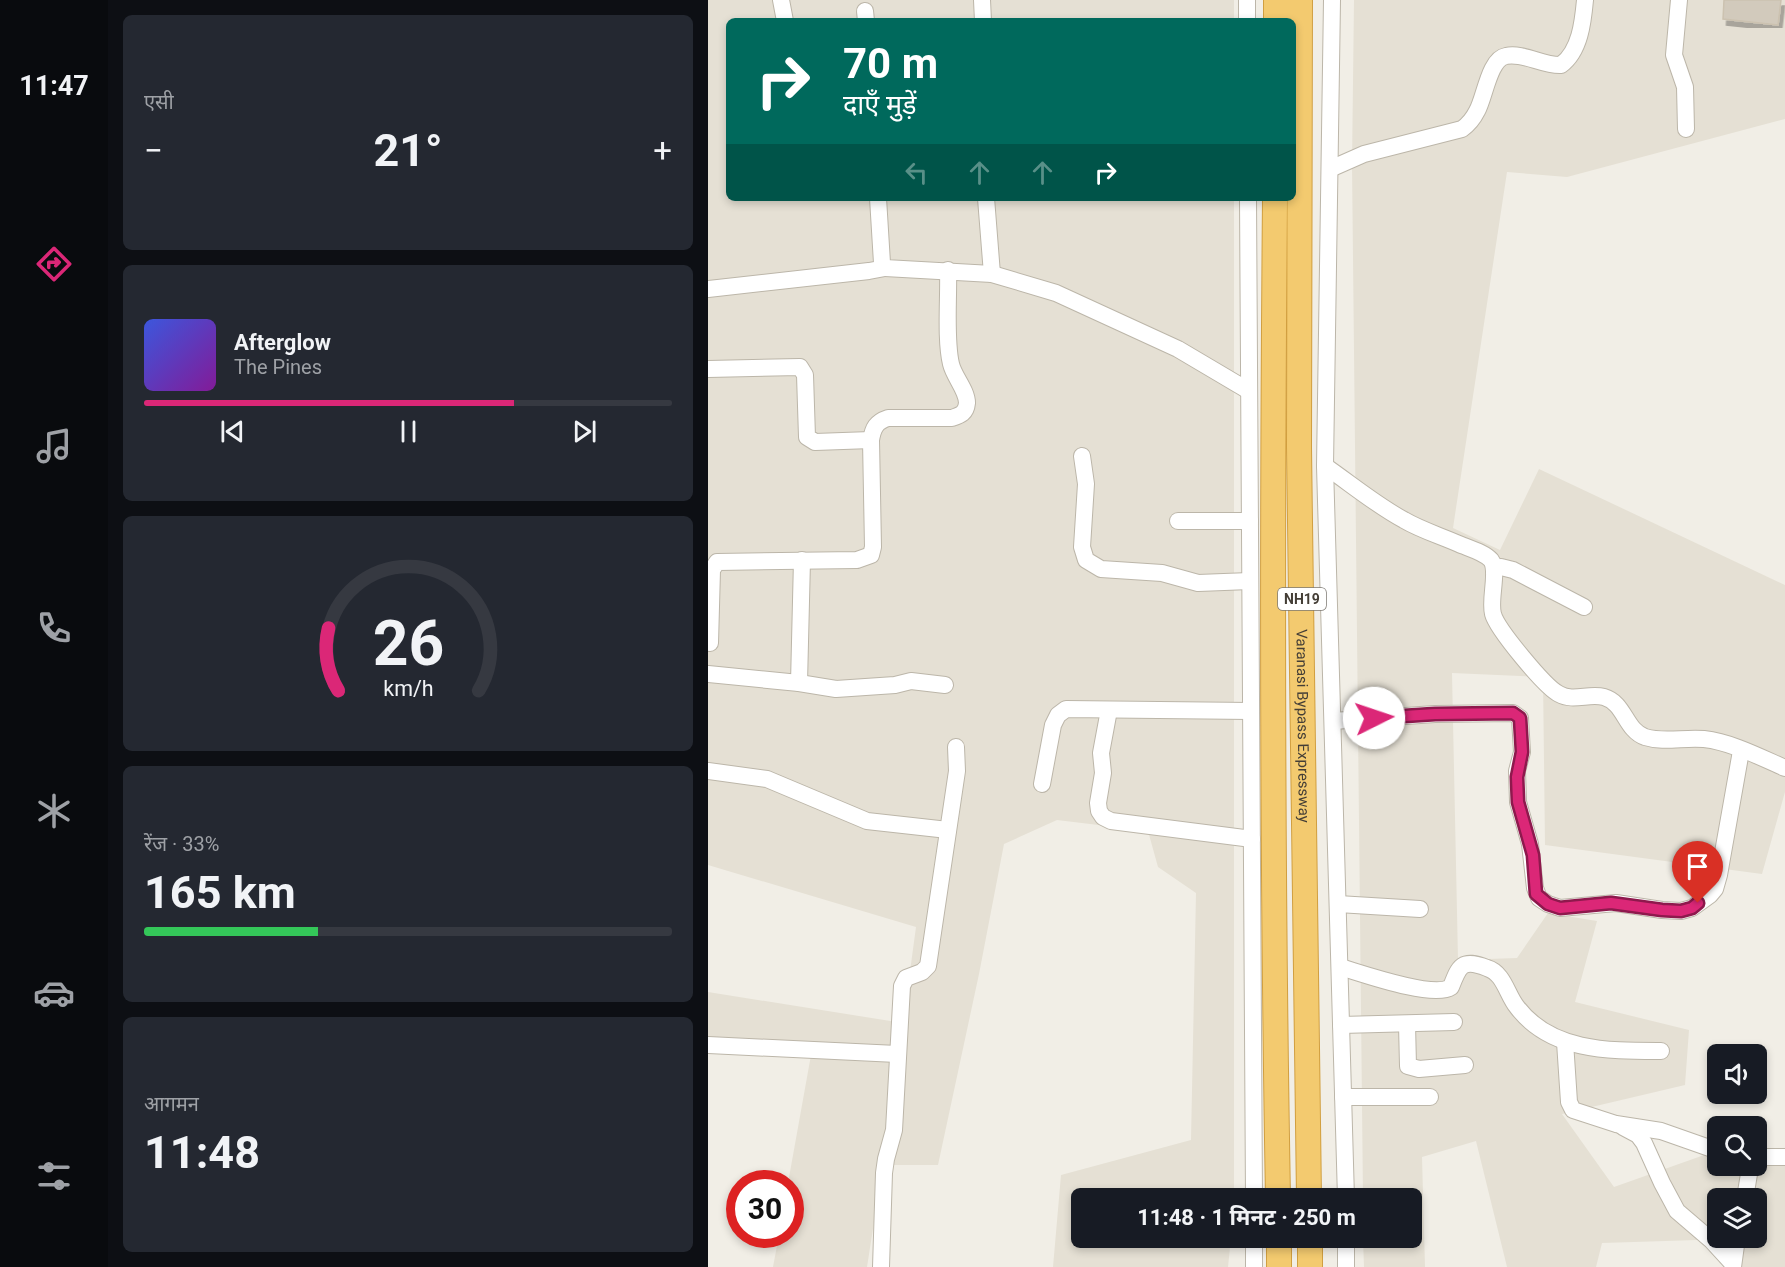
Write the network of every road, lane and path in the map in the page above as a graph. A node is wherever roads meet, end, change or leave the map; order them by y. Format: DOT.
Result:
graph roads {
  1 [pos="781,0"];
  2 [pos="982,0"];
  3 [pos="1247,0"];
  4 [pos="1276,0"];
  5 [pos="1300,0"];
  6 [pos="1332,0"];
  7 [pos="1585,0"];
  8 [pos="1680,0"];
  9 [pos="785,18"];
  10 [pos="983,18"];
  11 [pos="1247,18"];
  12 [pos="1276,18"];
  13 [pos="1686,129"];
  14 [pos="1330,169"];
  15 [pos="878,201"];
  16 [pos="986,201"];
  17 [pos="1248,201"];
  18 [pos="1275,201"];
  19 [pos="885,268"];
  20 [pos="948,270"];
  21 [pos="992,274"];
  22 [pos="708,288"];
  23 [pos="708,369"];
  24 [pos="1249,391"];
  25 [pos="871,440"];
  26 [pos="1082,456"];
  27 [pos="1325,466"];
  28 [pos="1178,521"];
  29 [pos="1250,521"];
  30 [pos="802,560"];
  31 [pos="1494,569"];
  32 [pos="1251,581"];
  33 [pos="1584,607"];
  34 [pos="710,643"];
  35 [pos="708,674"];
  36 [pos="799,683"];
  37 [pos="945,685"];
  38 [pos="1109,710"];
  39 [pos="1251,711"];
  40 [pos="1333,721"];
  41 [pos="956,747"];
  42 [pos="1741,751"];
  43 [pos="1785,768"];
  44 [pos="708,771"];
  45 [pos="1042,784"];
  46 [pos="948,830"];
  47 [pos="1252,839"];
  48 [pos="1338,904"];
  49 [pos="1420,909"];
  50 [pos="1340,968"];
  51 [pos="1454,1022"];
  52 [pos="1407,1024"];
  53 [pos="1341,1025"];
  54 [pos="1565,1042"];
  55 [pos="708,1045"];
  56 [pos="1661,1051"];
  57 [pos="897,1054"];
  58 [pos="1465,1065"];
  59 [pos="1343,1097"];
  60 [pos="1430,1097"];
  61 [pos="1616,1124"];
  62 [pos="1707,1146"];
  63 [pos="1767,1157"];
  64 [pos="1785,1157"];
  65 [pos="1254,1188"];
  66 [pos="1278,1188"];
  67 [pos="1309,1188"];
  68 [pos="1346,1188"];
  69 [pos="1254,1248"];
  70 [pos="1279,1248"];
  71 [pos="1310,1248"];
  72 [pos="1346,1248"];
  73 [pos="1736,1248"];
  74 [pos="1733,1265"];
  75 [pos="881,1267"];
  76 [pos="1254,1267"];
  77 [pos="1279,1267"];
  78 [pos="1310,1267"];
  79 [pos="1346,1267"];
  1 -- 9 [label="street"];
  2 -- 10 [label="street"];
  3 -- 11 [label="street"];
  4 -- 12 [label="highway"];
  5 -- 67 [label="highway, Varanasi Bypass Expressway / NH19"];
  6 -- 14 [label="street"];
  7 -- 14 [label="street"];
  8 -- 13 [label="street"];
  14 -- 27 [label="street"];
  15 -- 19 [label="street"];
  16 -- 21 [label="street"];
  17 -- 24 [label="street"];
  18 -- 66 [label="highway, Varanasi Bypass Expressway / NH19"];
  19 -- 20 [label="street"];
  19 -- 22 [label="street"];
  20 -- 21 [label="street"];
  20 -- 25 [label="street"];
  21 -- 24 [label="street"];
  23 -- 25 [label="street"];
  24 -- 29 [label="street"];
  25 -- 30 [label="street"];
  26 -- 32 [label="street"];
  27 -- 31 [label="street"];
  27 -- 40 [label="street"];
  28 -- 29 [label="street"];
  29 -- 32 [label="street"];
  30 -- 34 [label="street"];
  30 -- 36 [label="street"];
  31 -- 33 [label="street"];
  31 -- 42 [label="street"];
  32 -- 39 [label="street"];
  35 -- 36 [label="street"];
  36 -- 37 [label="street"];
  38 -- 39 [label="street"];
  38 -- 45 [label="street"];
  38 -- 47 [label="street"];
  39 -- 47 [label="street"];
  40 -- 42 [label="street"];
  40 -- 48 [label="street"];
  41 -- 46 [label="street"];
  42 -- 43 [label="street"];
  44 -- 46 [label="street"];
  46 -- 57 [label="street"];
  47 -- 65 [label="street"];
  48 -- 49 [label="street"];
  48 -- 50 [label="street"];
  50 -- 53 [label="street"];
  50 -- 54 [label="street"];
  51 -- 52 [label="street"];
  52 -- 53 [label="street"];
  52 -- 58 [label="street"];
  53 -- 59 [label="street"];
  54 -- 56 [label="street"];
  54 -- 61 [label="street"];
  55 -- 57 [label="street"];
  57 -- 75 [label="street"];
  59 -- 60 [label="street"];
  59 -- 68 [label="street"];
  61 -- 62 [label="street"];
  61 -- 74 [label="street"];
  63 -- 64 [label="street"];
  69 -- 76 [label="street"];
  70 -- 77 [label="highway"];
  71 -- 78 [label="highway"];
  72 -- 79 [label="street"];
  73 -- 74 [label="street"];
}
